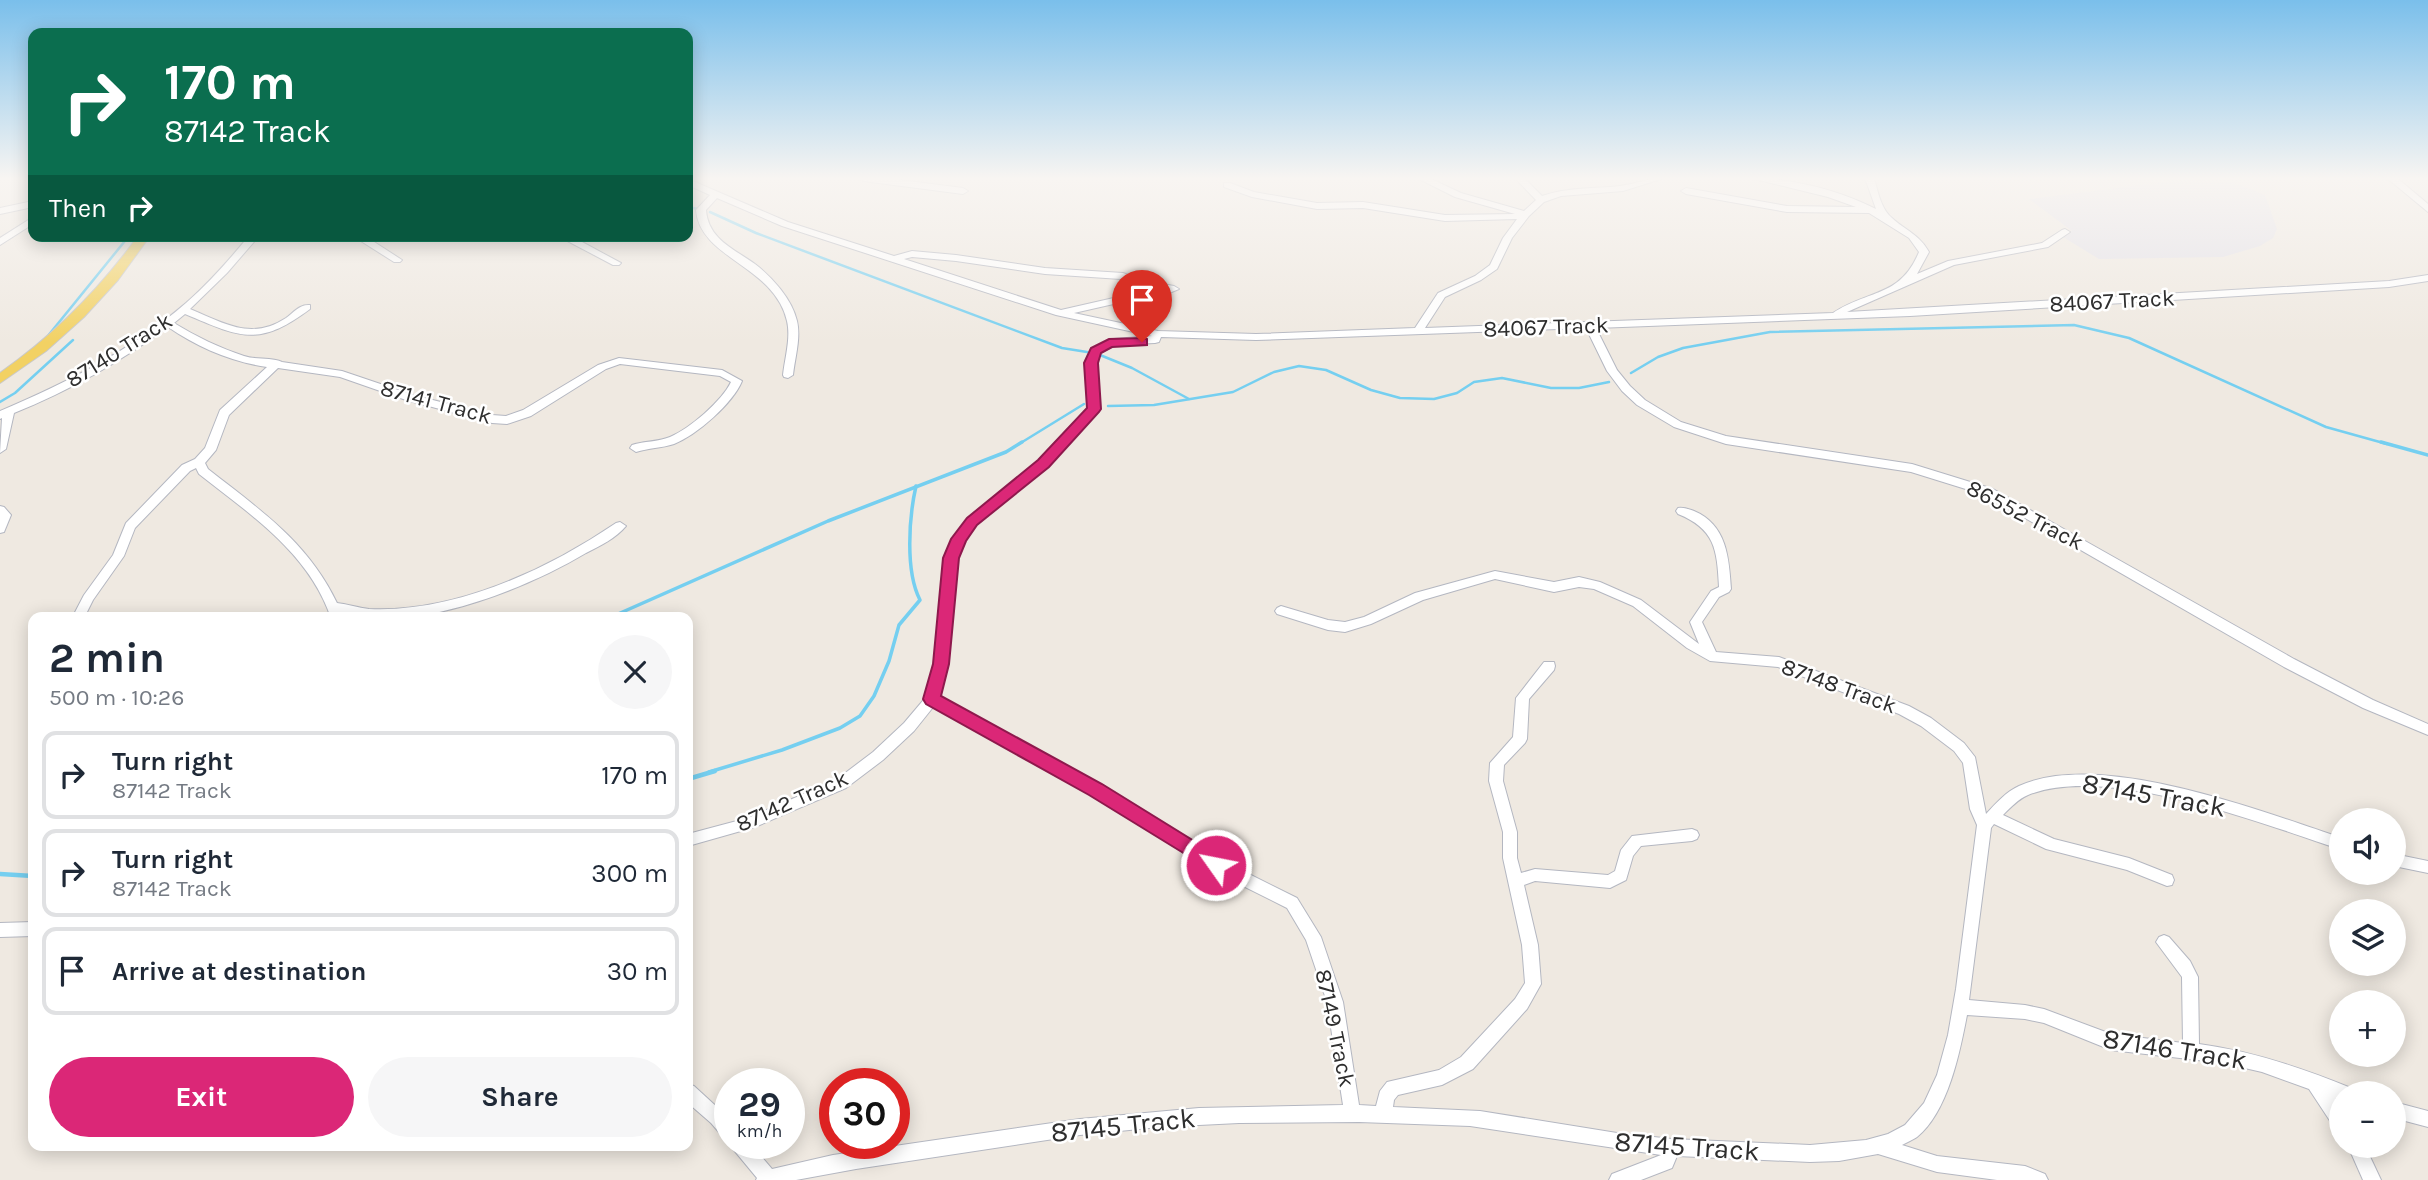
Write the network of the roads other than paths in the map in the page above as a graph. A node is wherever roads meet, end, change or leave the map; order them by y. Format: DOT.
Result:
graph roads {
  1 [pos="710,233"];
  2 [pos="814,233"];
  3 [pos="1512,233"];
  4 [pos="1905,233"];
  5 [pos="2063,233"];
  6 [pos="140,242"];
  7 [pos="249,242"];
  8 [pos="368,242"];
  9 [pos="575,242"];
  10 [pos="895,259"];
  11 [pos="397,260"];
  12 [pos="616,263"];
  13 [pos="2428,278"];
  14 [pos="1908,282"];
  15 [pos="306,306"];
  16 [pos="183,310"];
  17 [pos="1060,313"];
  18 [pos="1836,315"];
  19 [pos="168,323"];
  20 [pos="1590,326"];
  21 [pos="1418,331"];
  22 [pos="1158,334"];
  23 [pos="277,363"];
  24 [pos="788,375"];
  25 [pos="0,379"];
  26 [pos="4,413"];
  27 [pos="636,448"];
  28 [pos="0,449"];
  29 [pos="199,462"];
  30 [pos="0,510"];
  31 [pos="1682,511"];
  32 [pos="620,526"];
  33 [pos="0,529"];
  34 [pos="1282,611"];
  35 [pos="81,612"];
  36 [pos="335,612"];
  37 [pos="394,612"];
  38 [pos="1711,655"];
  39 [pos="1549,666"];
  40 [pos="932,699"];
  41 [pos="2428,730"];
  42 [pos="1988,821"];
  43 [pos="1692,835"];
  44 [pos="693,838"];
  45 [pos="2329,840"];
  46 [pos="2406,862"];
  47 [pos="2428,867"];
  48 [pos="2167,880"];
  49 [pos="1515,881"];
  50 [pos="28,929"];
  51 [pos="0,930"];
  52 [pos="2164,942"];
  53 [pos="1961,1007"];
  54 [pos="2192,1051"];
  55 [pos="2314,1082"];
  56 [pos="2329,1088"];
  57 [pos="693,1096"];
  58 [pos="2329,1104"];
  59 [pos="1352,1113"];
  60 [pos="2406,1113"];
  61 [pos="714,1114"];
  62 [pos="1383,1114"];
  63 [pos="2428,1119"];
  64 [pos="1881,1147"];
  65 [pos="1672,1149"];
  66 [pos="2362,1158"];
  67 [pos="751,1159"];
  68 [pos="1961,1173"];
  69 [pos="767,1179"];
  70 [pos="1618,1180"];
  71 [pos="2039,1180"];
  72 [pos="2372,1180"];
  1 -- 24 [label="street"];
  2 -- 10 [label="street, 84067 Track"];
  3 -- 21 [label="street"];
  4 -- 14 [label="street"];
  5 -- 14 [label="street"];
  6 -- 25 [label="main road"];
  7 -- 16 [label="street, 87140 Track"];
  8 -- 11 [label="street"];
  9 -- 12 [label="street"];
  10 -- 17 [label="street, 84067 Track"];
  10 -- 17 [label="street"];
  13 -- 18 [label="street, 84067 Track"];
  14 -- 18 [label="street"];
  15 -- 16 [label="street"];
  16 -- 19 [label="street, 87140 Track"];
  17 -- 22 [label="street, 84067 Track"];
  18 -- 20 [label="street, 84067 Track"];
  19 -- 23 [label="street, 87141 Track"];
  19 -- 26 [label="street, 87140 Track"];
  20 -- 21 [label="street, 84067 Track"];
  20 -- 41 [label="street, 86552 Track"];
  21 -- 22 [label="street, 84067 Track"];
  22 -- 40 [label="street, 87142 Track"];
  23 -- 27 [label="street, 87141 Track"];
  23 -- 29 [label="street"];
  26 -- 28 [label="street"];
  29 -- 35 [label="street"];
  29 -- 36 [label="street"];
  30 -- 33 [label="street"];
  31 -- 38 [label="street"];
  32 -- 37 [label="street"];
  34 -- 38 [label="street, 87148 Track"];
  38 -- 42 [label="street, 87148 Track"];
  39 -- 49 [label="street"];
  40 -- 44 [label="street, 87142 Track"];
  40 -- 59 [label="street, 87149 Track"];
  42 -- 45 [label="street, 87145 Track"];
  42 -- 48 [label="street"];
  42 -- 53 [label="street, 87145 Track"];
  43 -- 49 [label="street"];
  46 -- 47 [label="street"];
  49 -- 62 [label="street"];
  50 -- 51 [label="street"];
  52 -- 54 [label="street"];
  53 -- 54 [label="street, 87146 Track"];
  53 -- 64 [label="street, 87145 Track"];
  54 -- 55 [label="street, 87146 Track"];
  55 -- 56 [label="street, 87146 Track"];
  55 -- 58 [label="street"];
  57 -- 61 [label="street"];
  59 -- 62 [label="street, 87145 Track"];
  59 -- 69 [label="street, 87145 Track"];
  60 -- 63 [label="street"];
  62 -- 65 [label="street, 87145 Track"];
  64 -- 65 [label="street, 87145 Track"];
  64 -- 68 [label="street"];
  65 -- 70 [label="street"];
  66 -- 72 [label="street"];
  67 -- 69 [label="street"];
  68 -- 71 [label="street"];
}
